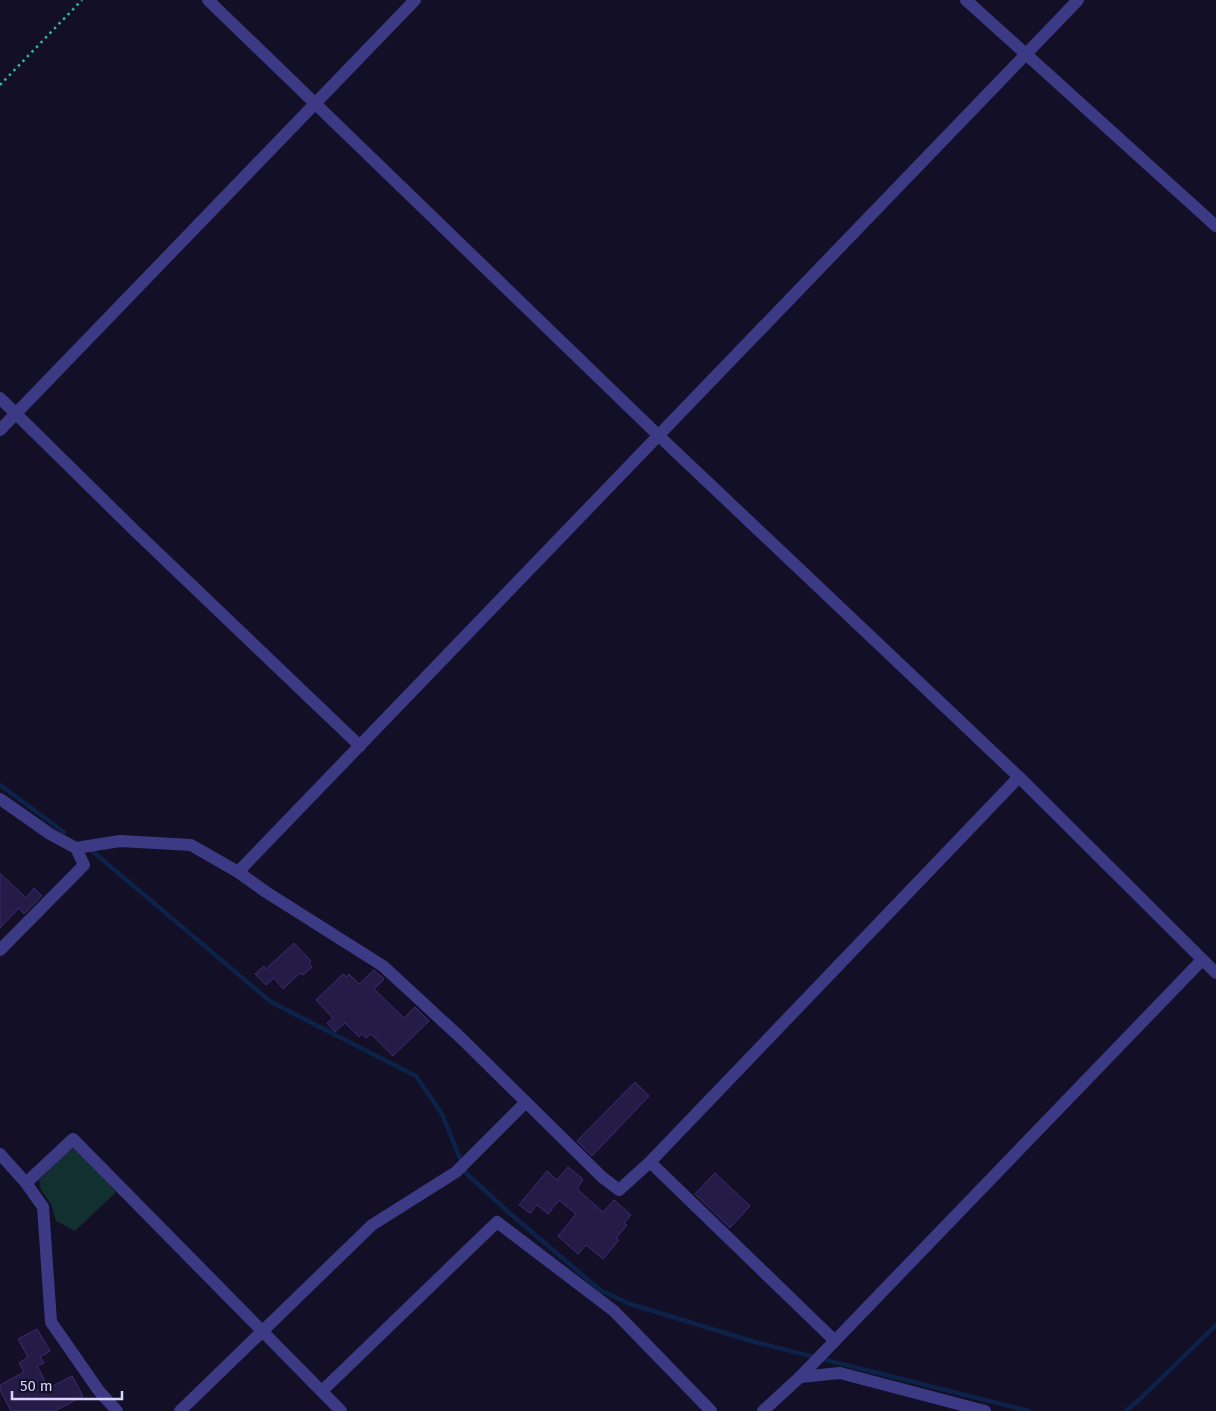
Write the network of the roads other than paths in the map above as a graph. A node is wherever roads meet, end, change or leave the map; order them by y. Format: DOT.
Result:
graph roads {
  1 [pos="208,0"];
  2 [pos="416,0"];
  3 [pos="966,0"];
  4 [pos="1078,0"];
  5 [pos="1025,54"];
  6 [pos="316,104"];
  7 [pos="1216,226"];
  8 [pos="0,398"];
  9 [pos="16,414"];
  10 [pos="0,430"];
  11 [pos="660,436"];
  12 [pos="360,746"];
  13 [pos="1018,777"];
  14 [pos="0,799"];
  15 [pos="76,848"];
  16 [pos="238,872"];
  17 [pos="0,950"];
  18 [pos="1202,960"];
  19 [pos="1216,973"];
  20 [pos="526,1102"];
  21 [pos="0,1154"];
  22 [pos="650,1162"];
  23 [pos="26,1183"];
  24 [pos="263,1330"];
  25 [pos="835,1341"];
  26 [pos="800,1377"];
  27 [pos="322,1391"];
  28 [pos="117,1411"];
  29 [pos="180,1411"];
  30 [pos="341,1411"];
  31 [pos="711,1411"];
  32 [pos="764,1411"];
  33 [pos="985,1411"];
  1 -- 6 [label="street"];
  2 -- 6 [label="street"];
  3 -- 5 [label="street"];
  4 -- 5 [label="street"];
  5 -- 7 [label="street"];
  5 -- 11 [label="street"];
  6 -- 9 [label="street"];
  6 -- 11 [label="street"];
  8 -- 9 [label="street"];
  9 -- 10 [label="street"];
  9 -- 12 [label="street"];
  11 -- 12 [label="street"];
  11 -- 13 [label="street"];
  12 -- 16 [label="street"];
  13 -- 18 [label="street"];
  13 -- 22 [label="street"];
  14 -- 15 [label="street"];
  15 -- 16 [label="street"];
  15 -- 17 [label="street"];
  16 -- 20 [label="street"];
  18 -- 19 [label="street"];
  18 -- 25 [label="street"];
  20 -- 22 [label="street"];
  20 -- 24 [label="street"];
  21 -- 23 [label="street"];
  22 -- 25 [label="street"];
  23 -- 24 [label="street"];
  23 -- 28 [label="street"];
  24 -- 27 [label="street"];
  24 -- 29 [label="street"];
  25 -- 26 [label="street"];
  26 -- 32 [label="street"];
  26 -- 33 [label="street"];
  27 -- 30 [label="street"];
  27 -- 31 [label="street"];
}
